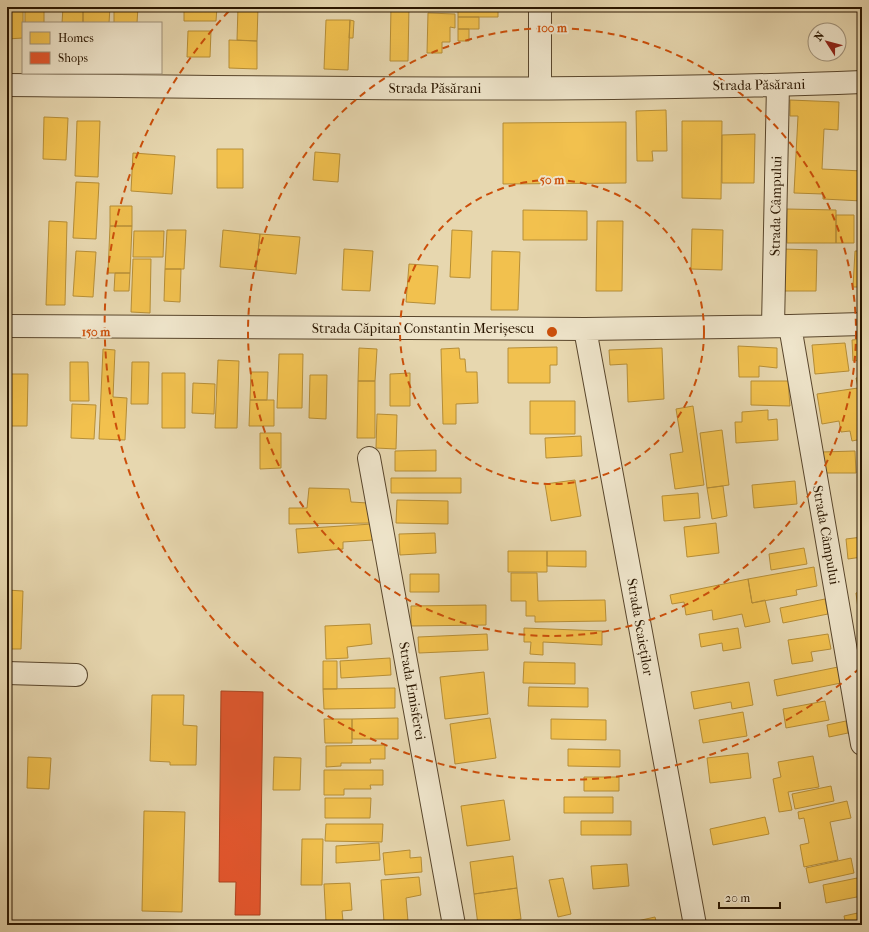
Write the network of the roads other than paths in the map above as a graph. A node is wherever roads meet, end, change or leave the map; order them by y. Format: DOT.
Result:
graph roads {
  1 [pos="540,7"];
  2 [pos="862,82"];
  3 [pos="7,85"];
  4 [pos="778,85"];
  5 [pos="540,88"];
  6 [pos="862,324"];
  7 [pos="7,326"];
  8 [pos="781,326"];
  9 [pos="584,329"];
  10 [pos="369,458"];
  11 [pos="7,673"];
  12 [pos="76,675"];
  13 [pos="862,744"];
  14 [pos="454,925"];
  15 [pos="695,925"];
  1 -- 5 [label="street"];
  2 -- 4 [label="street, Strada Păsărani"];
  3 -- 5 [label="street, Strada Păsărani"];
  4 -- 5 [label="street, Strada Păsărani"];
  4 -- 8 [label="street, Strada Câmpului"];
  6 -- 8 [label="street, Strada Căpitan Constantin Merișescu"];
  7 -- 9 [label="street, Strada Căpitan Constantin Merișescu"];
  8 -- 9 [label="street, Strada Căpitan Constantin Merișescu"];
  8 -- 13 [label="street, Strada Câmpului"];
  9 -- 15 [label="street, Strada Scaieților"];
  10 -- 14 [label="street, Strada Emisferei"];
  11 -- 12 [label="street"];
}
